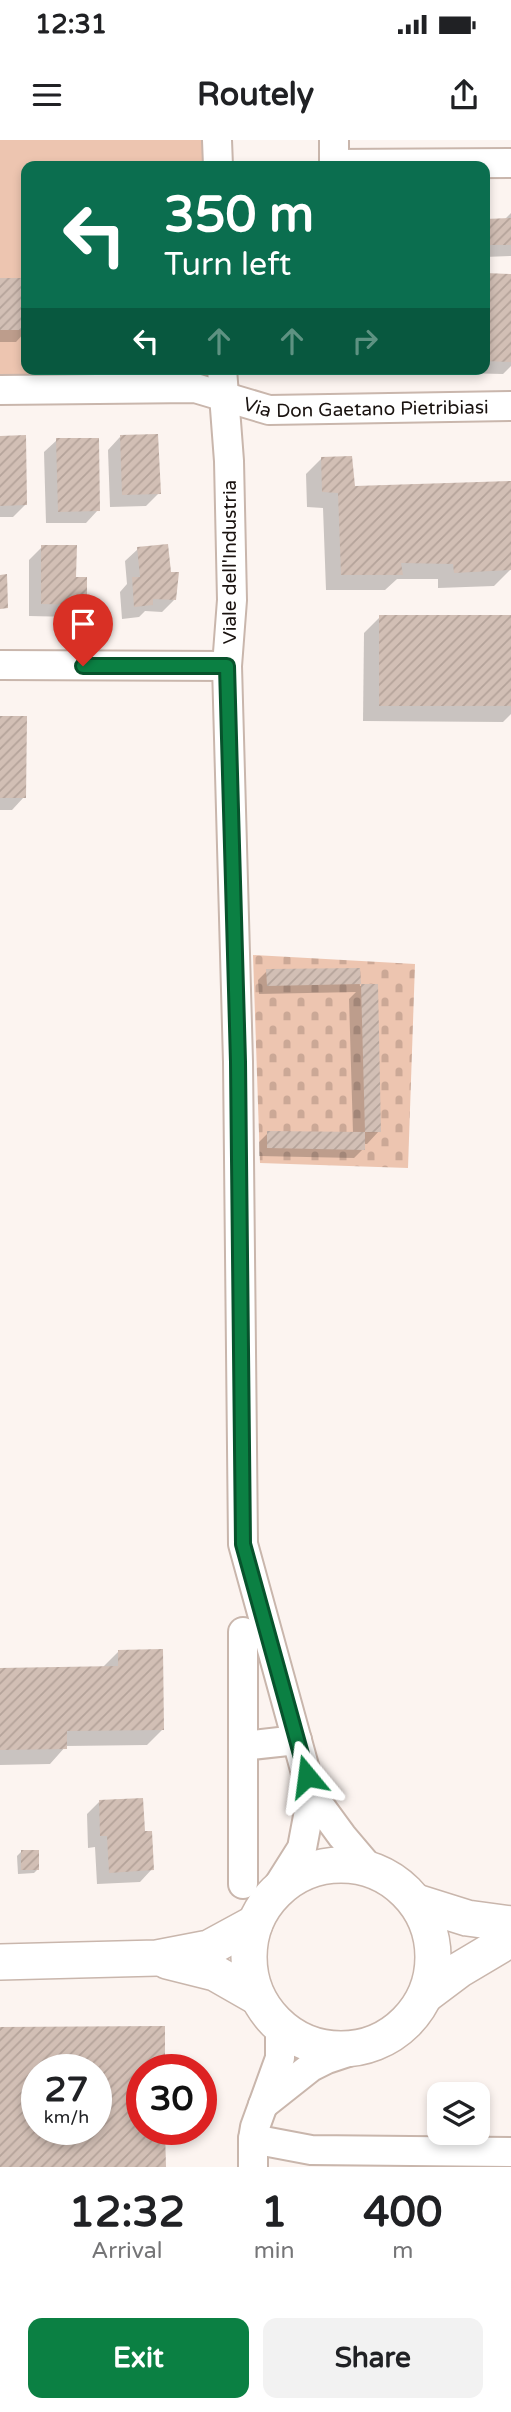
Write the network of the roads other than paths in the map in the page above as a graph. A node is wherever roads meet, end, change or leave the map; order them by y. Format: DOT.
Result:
graph roads {
  1 [pos="217,140"];
  2 [pos="334,140"];
  3 [pos="218,161"];
  4 [pos="334,161"];
  5 [pos="490,163"];
  6 [pos="511,163"];
  7 [pos="222,382"];
  8 [pos="0,390"];
  9 [pos="511,406"];
  10 [pos="0,666"];
  11 [pos="227,666"];
  12 [pos="243,1632"];
  13 [pos="297,1740"];
  14 [pos="243,1746"];
  15 [pos="312,1795"];
  16 [pos="370,1869"];
  17 [pos="258,1889"];
  18 [pos="416,1902"];
  19 [pos="255,1923"];
  20 [pos="511,1924"];
  21 [pos="511,1939"];
  22 [pos="157,1958"];
  23 [pos="0,1962"];
  24 [pos="427,1994"];
  25 [pos="257,1997"];
  26 [pos="279,2026"];
  27 [pos="378,2042"];
  28 [pos="261,2107"];
  29 [pos="253,2139"];
  30 [pos="511,2152"];
  31 [pos="253,2167"];
  1 -- 3 [label="street"];
  2 -- 4 [label="street"];
  5 -- 6 [label="street"];
  7 -- 8 [label="street, Via Don Gaetano Pietribiasi"];
  7 -- 9 [label="street, Via Don Gaetano Pietribiasi"];
  7 -- 11 [label="street, Viale dell'Industria"];
  10 -- 11 [label="street"];
  11 -- 13 [label="street, Viale dell'Industria"];
  12 -- 14 [label="street"];
  13 -- 14 [label="street"];
  13 -- 15 [label="street, Viale dell'Industria"];
  14 -- 17 [label="street"];
  15 -- 16 [label="street, Viale dell'Industria"];
  15 -- 17 [label="street, Viale dell'Industria"];
  16 -- 17 [label="main road, Viale dell'Industria"];
  16 -- 18 [label="main road, Viale dell'Industria"];
  17 -- 19 [label="main road, Viale dell'Industria"];
  18 -- 20 [label="main road"];
  18 -- 24 [label="main road, Viale dell'Industria"];
  19 -- 22 [label="main road"];
  19 -- 25 [label="main road, Viale dell'Industria"];
  21 -- 24 [label="main road"];
  22 -- 23 [label="main road"];
  22 -- 25 [label="main road"];
  24 -- 27 [label="main road, Viale dell'Industria"];
  25 -- 26 [label="main road, Viale dell'Industria"];
  26 -- 27 [label="main road, Viale dell'Industria"];
  26 -- 28 [label="street"];
  27 -- 28 [label="street, Viale dell'Industria"];
  28 -- 29 [label="street"];
  29 -- 30 [label="street"];
  29 -- 31 [label="street"];
}
